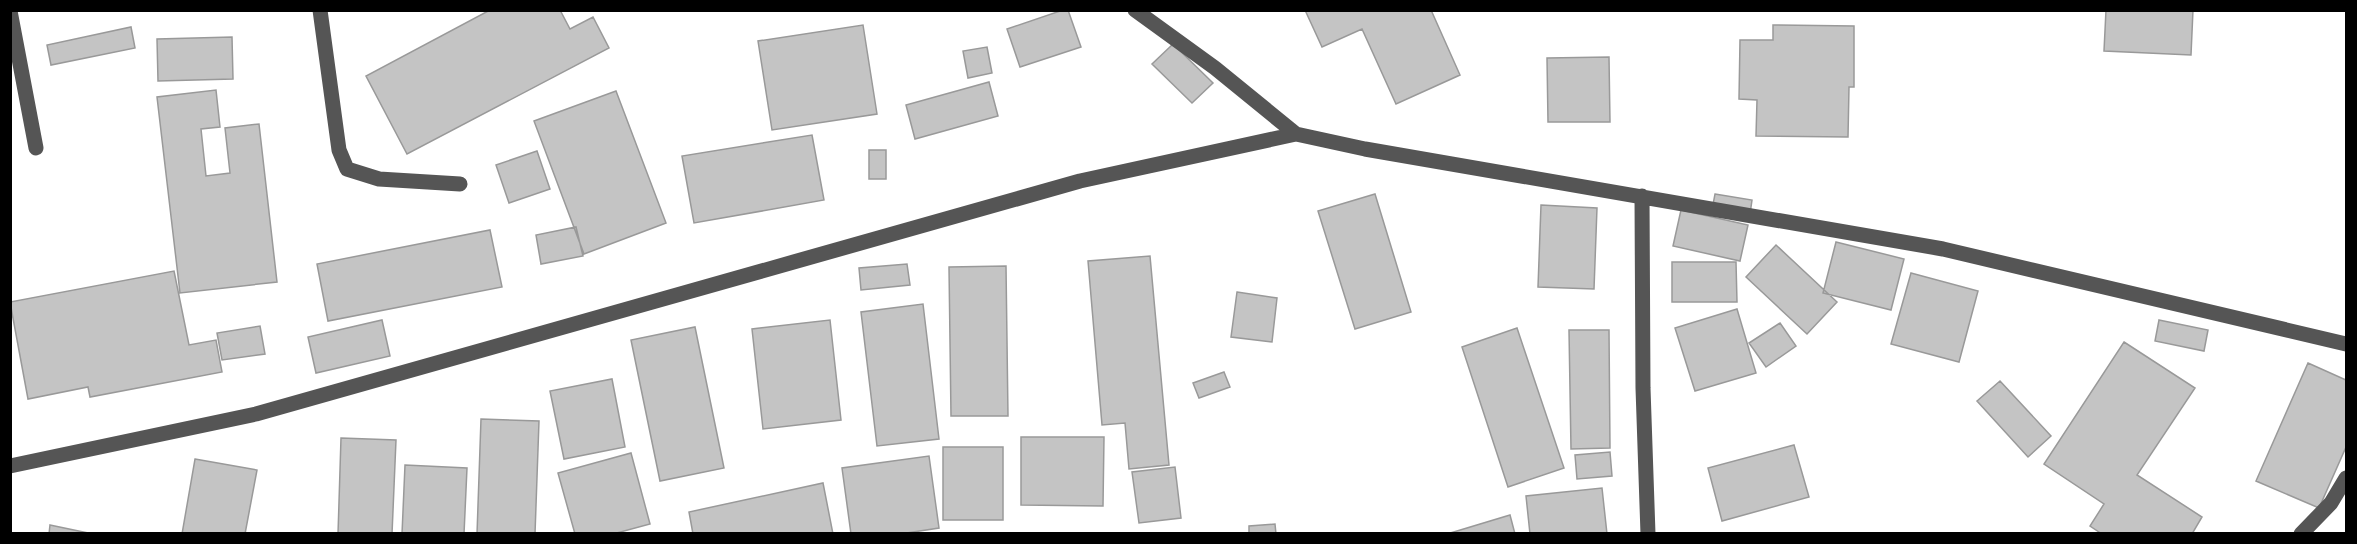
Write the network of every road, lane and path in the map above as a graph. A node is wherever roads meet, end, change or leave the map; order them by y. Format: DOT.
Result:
graph roads {
  1 [pos="320,10"];
  2 [pos="1135,10"];
  3 [pos="10,11"];
  4 [pos="1296,134"];
  5 [pos="36,148"];
  6 [pos="460,184"];
  7 [pos="1642,196"];
  8 [pos="2346,344"];
  9 [pos="10,466"];
  10 [pos="2346,478"];
  11 [pos="1648,534"];
  12 [pos="2301,534"];
  1 -- 6 [label="street"];
  2 -- 4 [label="street"];
  3 -- 5 [label="street"];
  4 -- 7 [label="street"];
  4 -- 9 [label="street"];
  7 -- 8 [label="street"];
  7 -- 11 [label="street"];
  10 -- 12 [label="street"];
}
